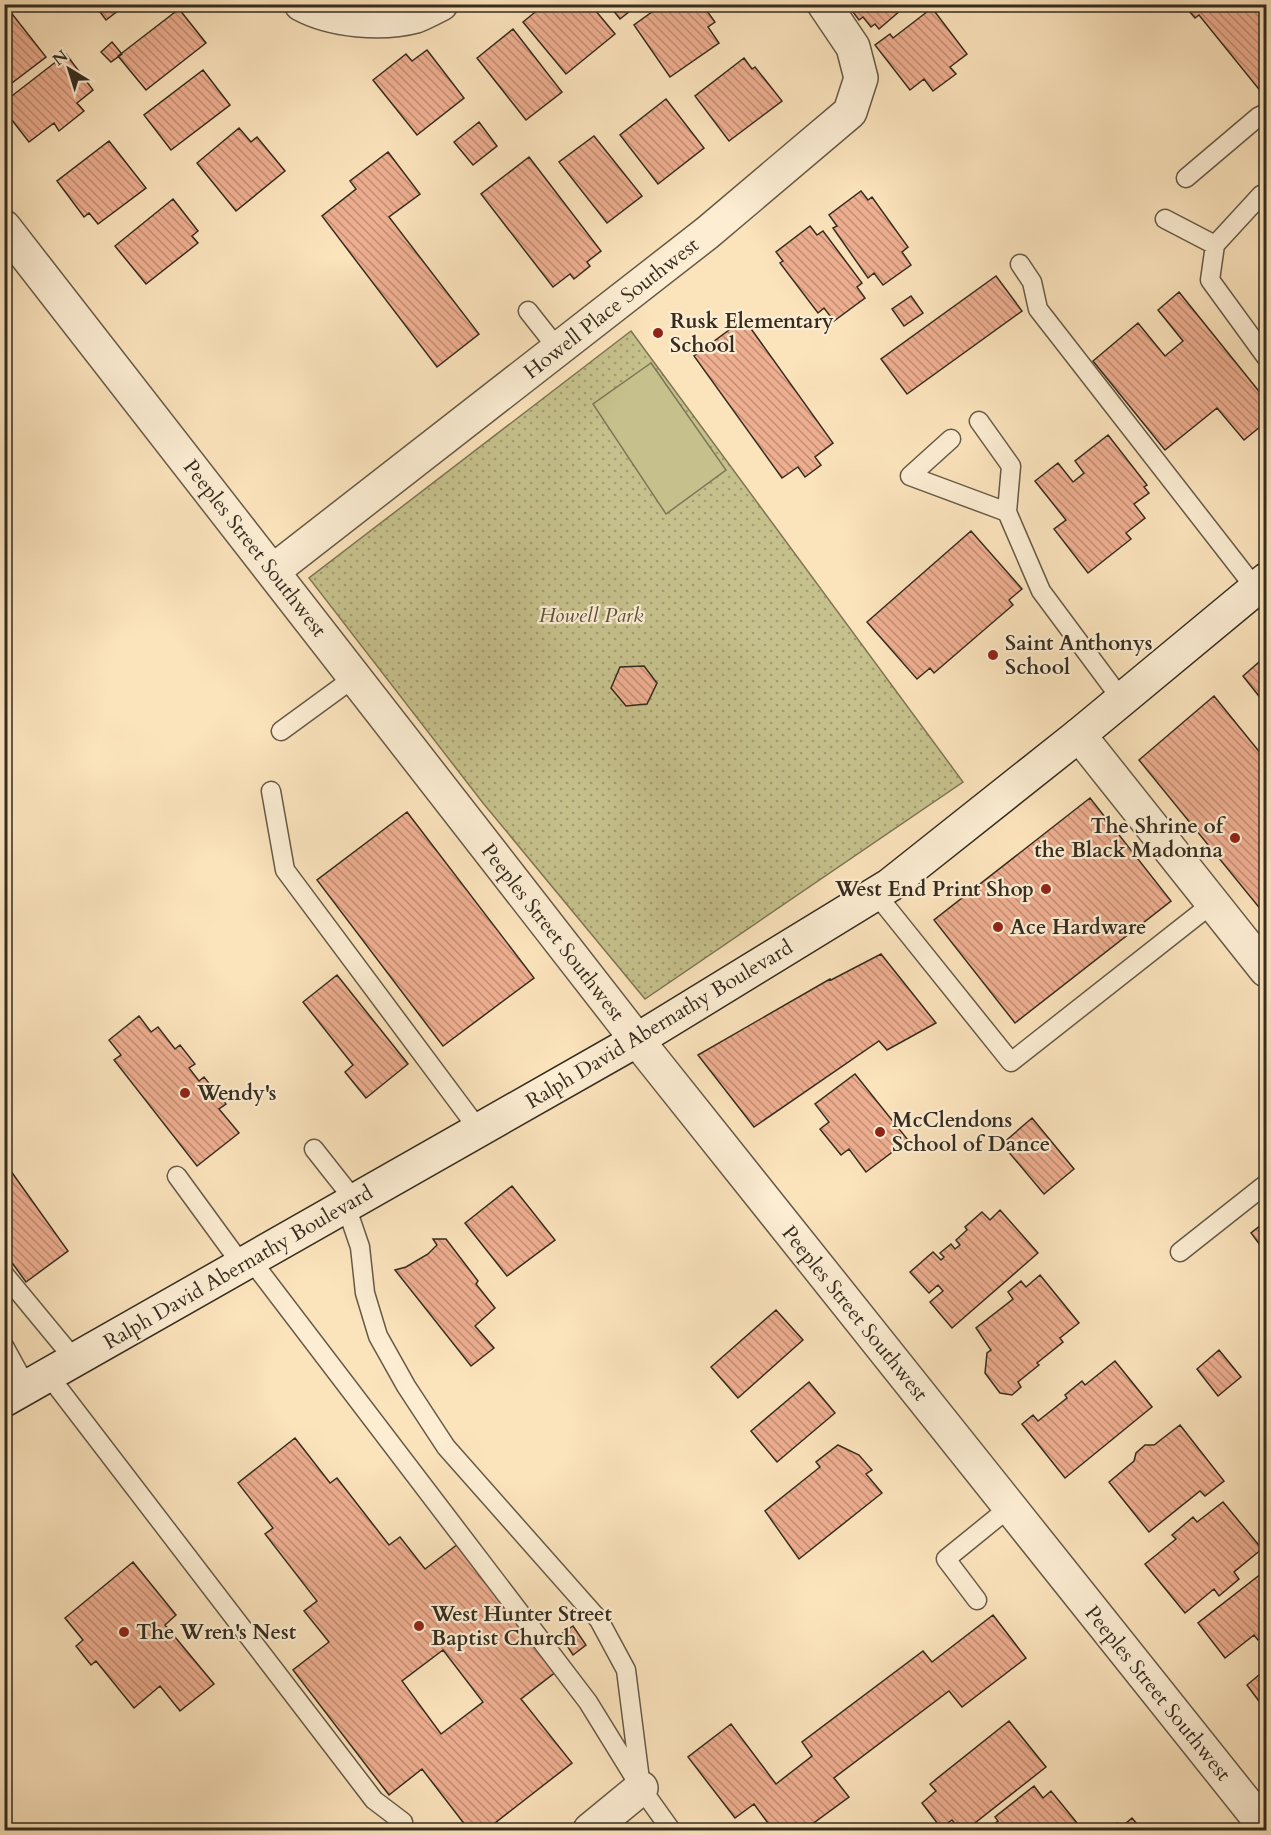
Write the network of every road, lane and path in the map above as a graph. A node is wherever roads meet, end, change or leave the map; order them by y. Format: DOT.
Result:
graph roads {
  1 [pos="301,4"];
  2 [pos="441,4"];
  3 [pos="824,4"];
  4 [pos="1266,112"];
  5 [pos="1186,177"];
  6 [pos="1266,192"];
  7 [pos="1165,219"];
  8 [pos="4,227"];
  9 [pos="1215,244"];
  10 [pos="1020,264"];
  11 [pos="528,311"];
  12 [pos="1260,335"];
  13 [pos="558,349"];
  14 [pos="1266,357"];
  15 [pos="979,420"];
  16 [pos="951,439"];
  17 [pos="1007,512"];
  18 [pos="273,571"];
  19 [pos="1261,584"];
  20 [pos="355,677"];
  21 [pos="1122,700"];
  22 [pos="281,730"];
  23 [pos="1079,735"];
  24 [pos="271,791"];
  25 [pos="876,894"];
  26 [pos="1213,903"];
  27 [pos="1266,970"];
  28 [pos="637,1040"];
  29 [pos="479,1130"];
  30 [pos="314,1149"];
  31 [pos="177,1176"];
  32 [pos="1266,1184"];
  33 [pos="351,1203"];
  34 [pos="1180,1251"];
  35 [pos="247,1262"];
  36 [pos="4,1274"];
  37 [pos="4,1346"];
  38 [pos="39,1381"];
  39 [pos="1010,1507"];
  40 [pos="977,1600"];
  41 [pos="641,1788"];
  42 [pos="403,1822"];
  43 [pos="1266,1828"];
  44 [pos="590,1830"];
  45 [pos="671,1830"];
  1 -- 2 [label="street"];
  3 -- 13 [label="street, Howell Place Southwest"];
  4 -- 5 [label="lane"];
  6 -- 9 [label="lane"];
  7 -- 9 [label="lane"];
  8 -- 18 [label="street, Peeples Street Southwest"];
  9 -- 12 [label="lane"];
  10 -- 19 [label="lane"];
  11 -- 13 [label="lane"];
  12 -- 14 [label="lane"];
  13 -- 18 [label="street, Howell Place Southwest"];
  15 -- 17 [label="lane"];
  16 -- 17 [label="lane"];
  17 -- 21 [label="lane"];
  18 -- 20 [label="street, Peeples Street Southwest"];
  19 -- 21 [label="street, Ralph David Abernathy Boulevard"];
  20 -- 22 [label="lane"];
  20 -- 28 [label="street, Peeples Street Southwest"];
  21 -- 23 [label="street, Ralph David Abernathy Boulevard"];
  23 -- 25 [label="street, Ralph David Abernathy Boulevard"];
  23 -- 26 [label="street"];
  24 -- 29 [label="lane"];
  25 -- 26 [label="lane"];
  25 -- 28 [label="street, Ralph David Abernathy Boulevard"];
  26 -- 27 [label="street"];
  28 -- 29 [label="street, Ralph David Abernathy Boulevard"];
  28 -- 39 [label="street, Peeples Street Southwest"];
  29 -- 33 [label="street, Ralph David Abernathy Boulevard"];
  30 -- 33 [label="lane"];
  31 -- 35 [label="lane"];
  32 -- 34 [label="lane"];
  33 -- 35 [label="street, Ralph David Abernathy Boulevard"];
  33 -- 41 [label="lane"];
  35 -- 38 [label="street, Ralph David Abernathy Boulevard"];
  35 -- 41 [label="lane"];
  36 -- 38 [label="lane"];
  37 -- 38 [label="lane"];
  38 -- 42 [label="lane"];
  39 -- 40 [label="lane"];
  39 -- 43 [label="street, Peeples Street Southwest"];
  41 -- 44 [label="street"];
  41 -- 45 [label="lane"];
}
